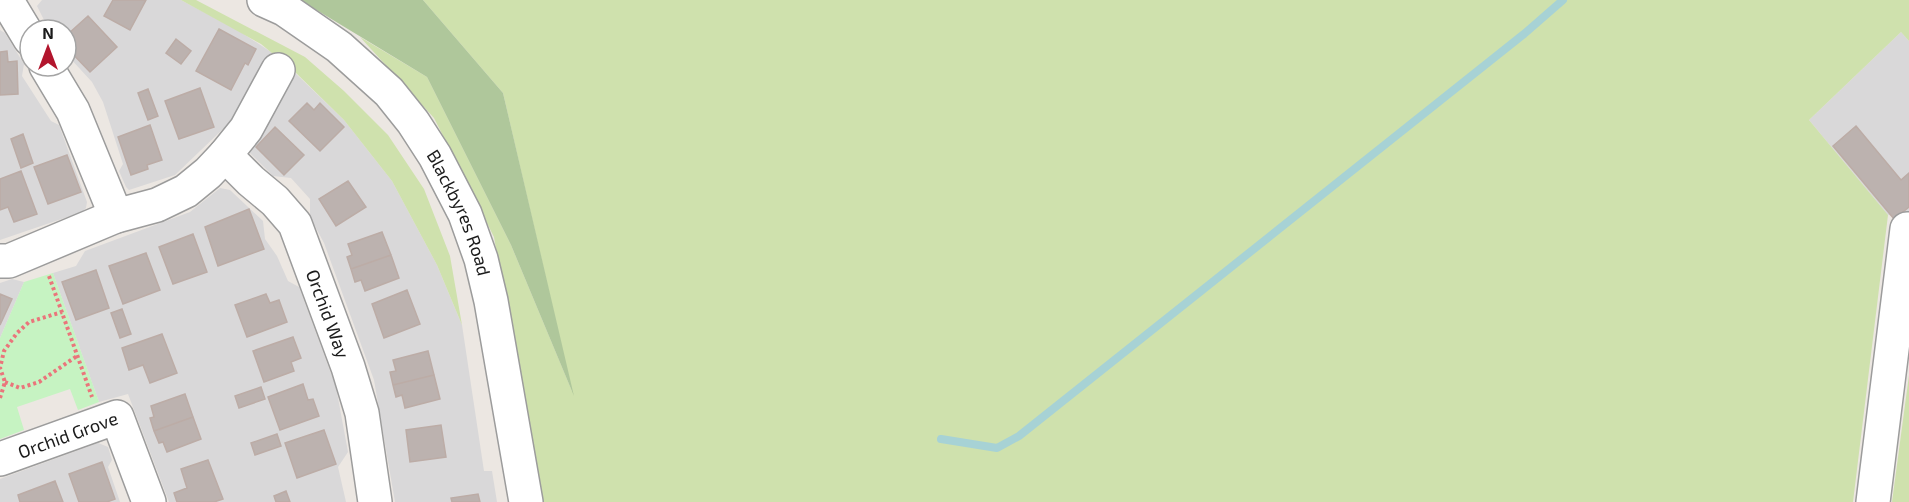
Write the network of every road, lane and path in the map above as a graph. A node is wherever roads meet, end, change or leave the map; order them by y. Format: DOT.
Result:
graph roads {
  1 [pos="264,0"];
  2 [pos="9,4"];
  3 [pos="18,19"];
  4 [pos="278,70"];
  5 [pos="53,78"];
  6 [pos="225,155"];
  7 [pos="116,216"];
  8 [pos="1907,229"];
  9 [pos="39,249"];
  10 [pos="0,261"];
  11 [pos="62,312"];
  12 [pos="77,356"];
  13 [pos="5,382"];
  14 [pos="0,398"];
  15 [pos="101,423"];
  16 [pos="0,459"];
  17 [pos="149,502"];
  18 [pos="375,502"];
  19 [pos="526,502"];
  20 [pos="1873,502"];
  1 -- 19 [label="street, Blackbyres Road"];
  2 -- 3 [label="street"];
  4 -- 6 [label="street"];
  5 -- 7 [label="street"];
  6 -- 7 [label="street"];
  6 -- 18 [label="street, Orchid Way"];
  7 -- 9 [label="street"];
  8 -- 20 [label="street"];
  9 -- 10 [label="street"];
  9 -- 11 [label="path"];
  11 -- 12 [label="path"];
  11 -- 13 [label="path"];
  12 -- 13 [label="path"];
  12 -- 15 [label="path"];
  13 -- 14 [label="path"];
  15 -- 16 [label="street, Orchid Grove"];
  15 -- 17 [label="street, Orchid Grove"];
}
